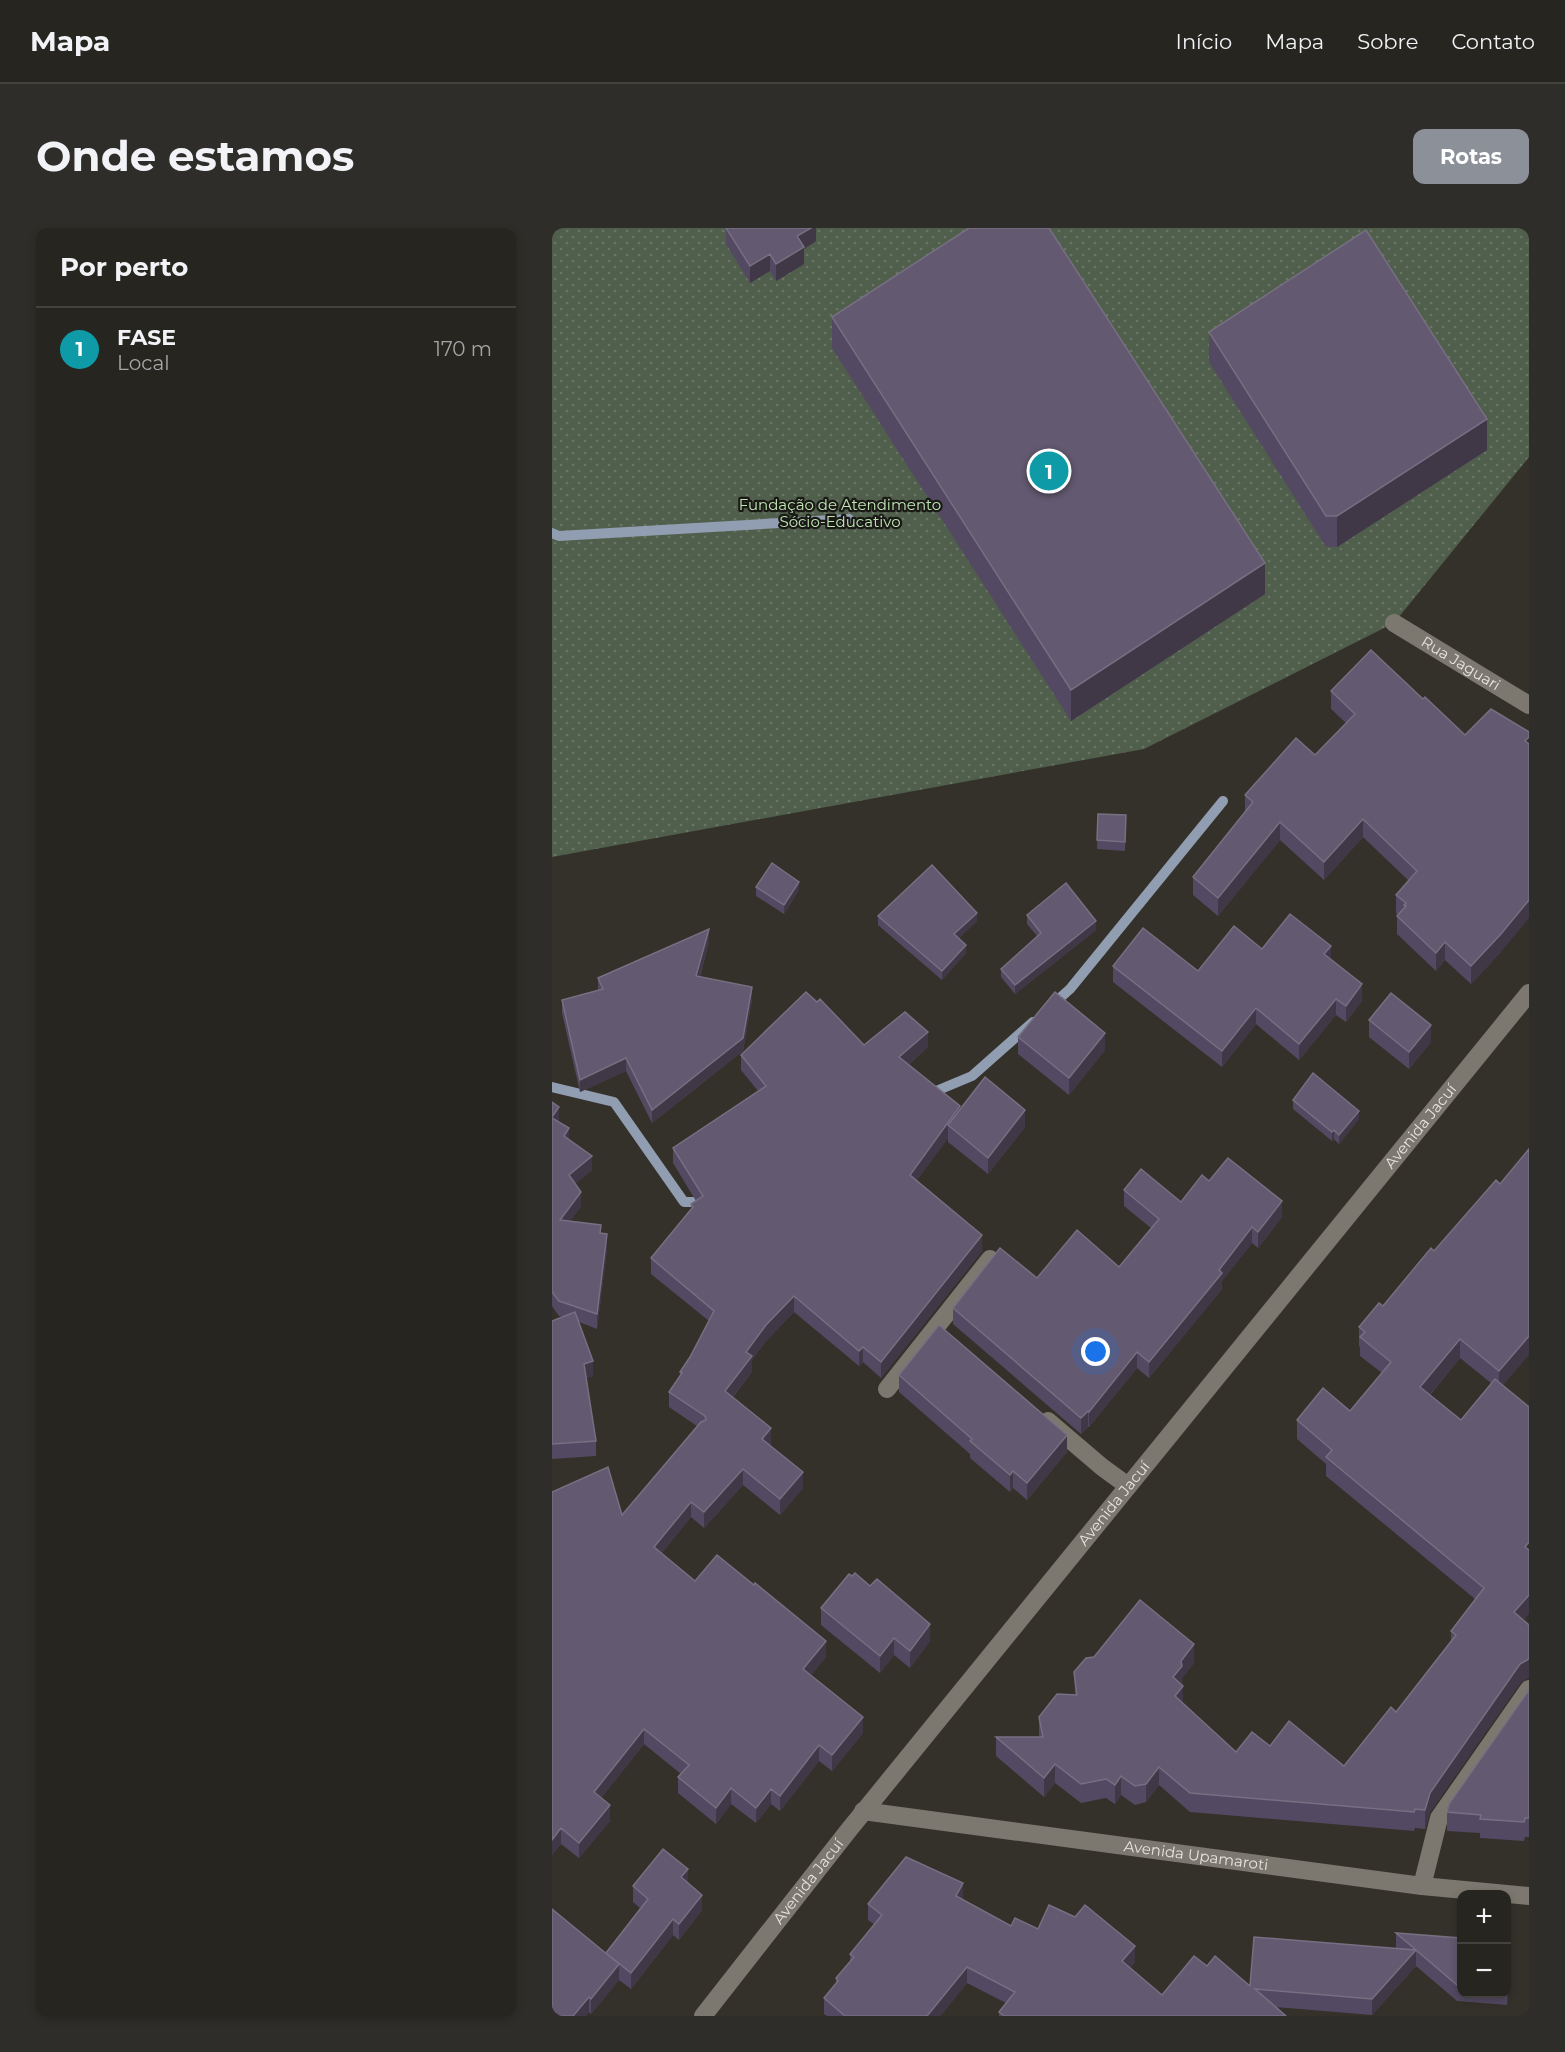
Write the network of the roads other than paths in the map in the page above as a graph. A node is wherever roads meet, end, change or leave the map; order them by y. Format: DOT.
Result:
graph roads {
  1 [pos="1394,623"];
  2 [pos="1529,705"];
  3 [pos="1529,993"];
  4 [pos="990,1259"];
  5 [pos="937,1325"];
  6 [pos="954,1340"];
  7 [pos="887,1389"];
  8 [pos="1033,1407"];
  9 [pos="1128,1486"];
  10 [pos="1529,1689"];
  11 [pos="863,1811"];
  12 [pos="1422,1886"];
  13 [pos="1529,1896"];
  14 [pos="703,2016"];
  1 -- 2 [label="street, Rua Jaguari"];
  3 -- 9 [label="street, Avenida Jacuí"];
  4 -- 5 [label="street"];
  5 -- 6 [label="street"];
  5 -- 7 [label="street"];
  8 -- 9 [label="street"];
  9 -- 11 [label="street, Avenida Jacuí"];
  10 -- 12 [label="street"];
  11 -- 12 [label="street, Avenida Upamaroti"];
  11 -- 14 [label="street, Avenida Jacuí"];
  12 -- 13 [label="street, Avenida Upamaroti"];
}
